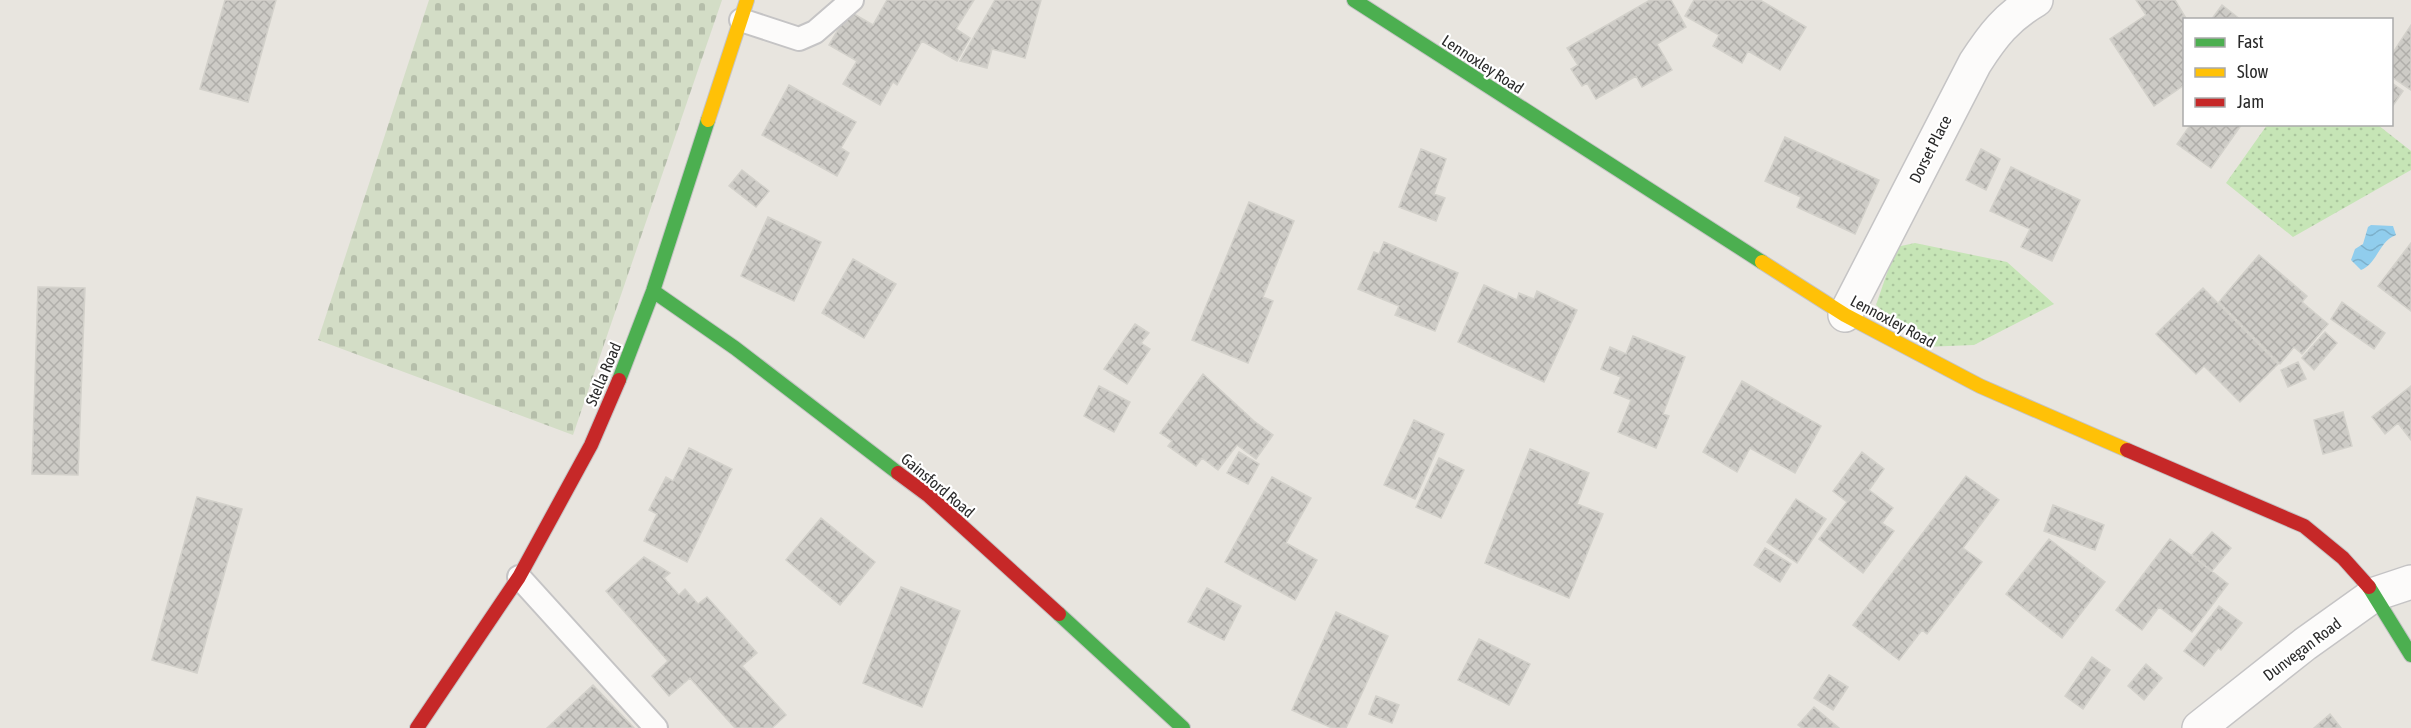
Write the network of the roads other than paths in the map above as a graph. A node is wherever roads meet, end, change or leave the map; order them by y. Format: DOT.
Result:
graph roads {
  1 [pos="852,0"];
  2 [pos="1354,0"];
  3 [pos="2036,0"];
  4 [pos="744,10"];
  5 [pos="653,291"];
  6 [pos="1845,315"];
  7 [pos="519,577"];
  8 [pos="2411,582"];
  9 [pos="2375,594"];
  10 [pos="2411,655"];
  11 [pos="417,728"];
  12 [pos="656,728"];
  13 [pos="1183,728"];
  14 [pos="2199,728"];
  1 -- 4 [label="lane"];
  2 -- 6 [label="street, Lennoxley Road"];
  3 -- 6 [label="street, Dorset Place"];
  4 -- 5 [label="street, Stella Road"];
  5 -- 7 [label="street, Stella Road"];
  5 -- 13 [label="street, Gainsford Road"];
  6 -- 9 [label="street, Lennoxley Road"];
  7 -- 11 [label="street, Stella Road"];
  7 -- 12 [label="lane"];
  8 -- 9 [label="street, Dunvegan Road"];
  9 -- 10 [label="street, Lennoxley Road"];
  9 -- 14 [label="street, Dunvegan Road"];
}
